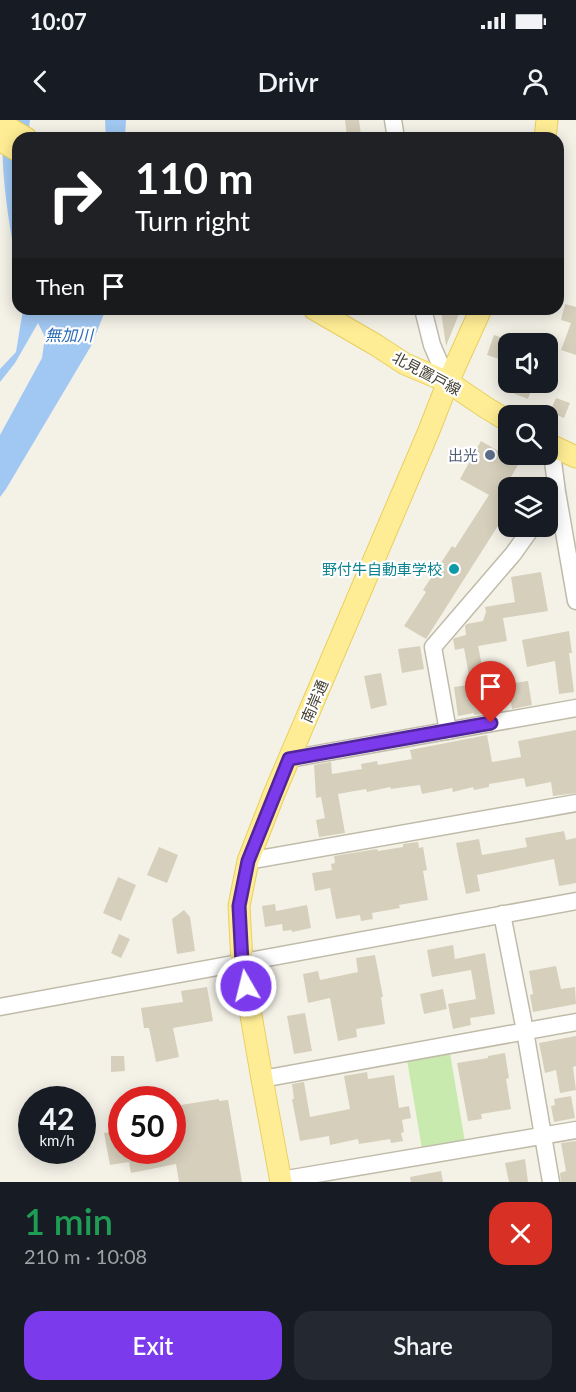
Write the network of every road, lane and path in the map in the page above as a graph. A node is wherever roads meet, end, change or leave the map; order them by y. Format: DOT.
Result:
graph roads {
  1 [pos="0,123"];
  2 [pos="16,132"];
  3 [pos="324,315"];
  4 [pos="424,315"];
  5 [pos="478,315"];
  6 [pos="448,382"];
  7 [pos="498,415"];
  8 [pos="558,449"];
  9 [pos="576,457"];
  10 [pos="558,524"];
  11 [pos="525,537"];
  12 [pos="576,601"];
  13 [pos="576,708"];
  14 [pos="448,731"];
  15 [pos="289,759"];
  16 [pos="576,803"];
  17 [pos="248,861"];
  18 [pos="576,901"];
  19 [pos="502,914"];
  20 [pos="242,963"];
  21 [pos="0,1007"];
  22 [pos="576,1022"];
  23 [pos="525,1031"];
  24 [pos="262,1079"];
  25 [pos="576,1130"];
  26 [pos="543,1136"];
  27 [pos="281,1181"];
  28 [pos="551,1182"];
  1 -- 2 [label="main road"];
  3 -- 6 [label="main road, 北見置戸線"];
  4 -- 6 [label="street"];
  5 -- 6 [label="main road, 南岸通"];
  6 -- 7 [label="main road, 北見置戸線"];
  6 -- 15 [label="main road, 南岸通"];
  8 -- 9 [label="main road"];
  10 -- 12 [label="street"];
  11 -- 14 [label="street"];
  13 -- 14 [label="street"];
  14 -- 15 [label="street"];
  15 -- 17 [label="main road, 南岸通"];
  16 -- 17 [label="street"];
  17 -- 20 [label="main road, 南岸通"];
  18 -- 19 [label="street"];
  19 -- 20 [label="street"];
  19 -- 23 [label="street"];
  20 -- 21 [label="street"];
  20 -- 24 [label="main road, 南岸通"];
  22 -- 23 [label="street"];
  23 -- 24 [label="street"];
  23 -- 26 [label="street"];
  24 -- 27 [label="main road, 南岸通"];
  25 -- 26 [label="street"];
  26 -- 27 [label="street"];
  26 -- 28 [label="street"];
}
